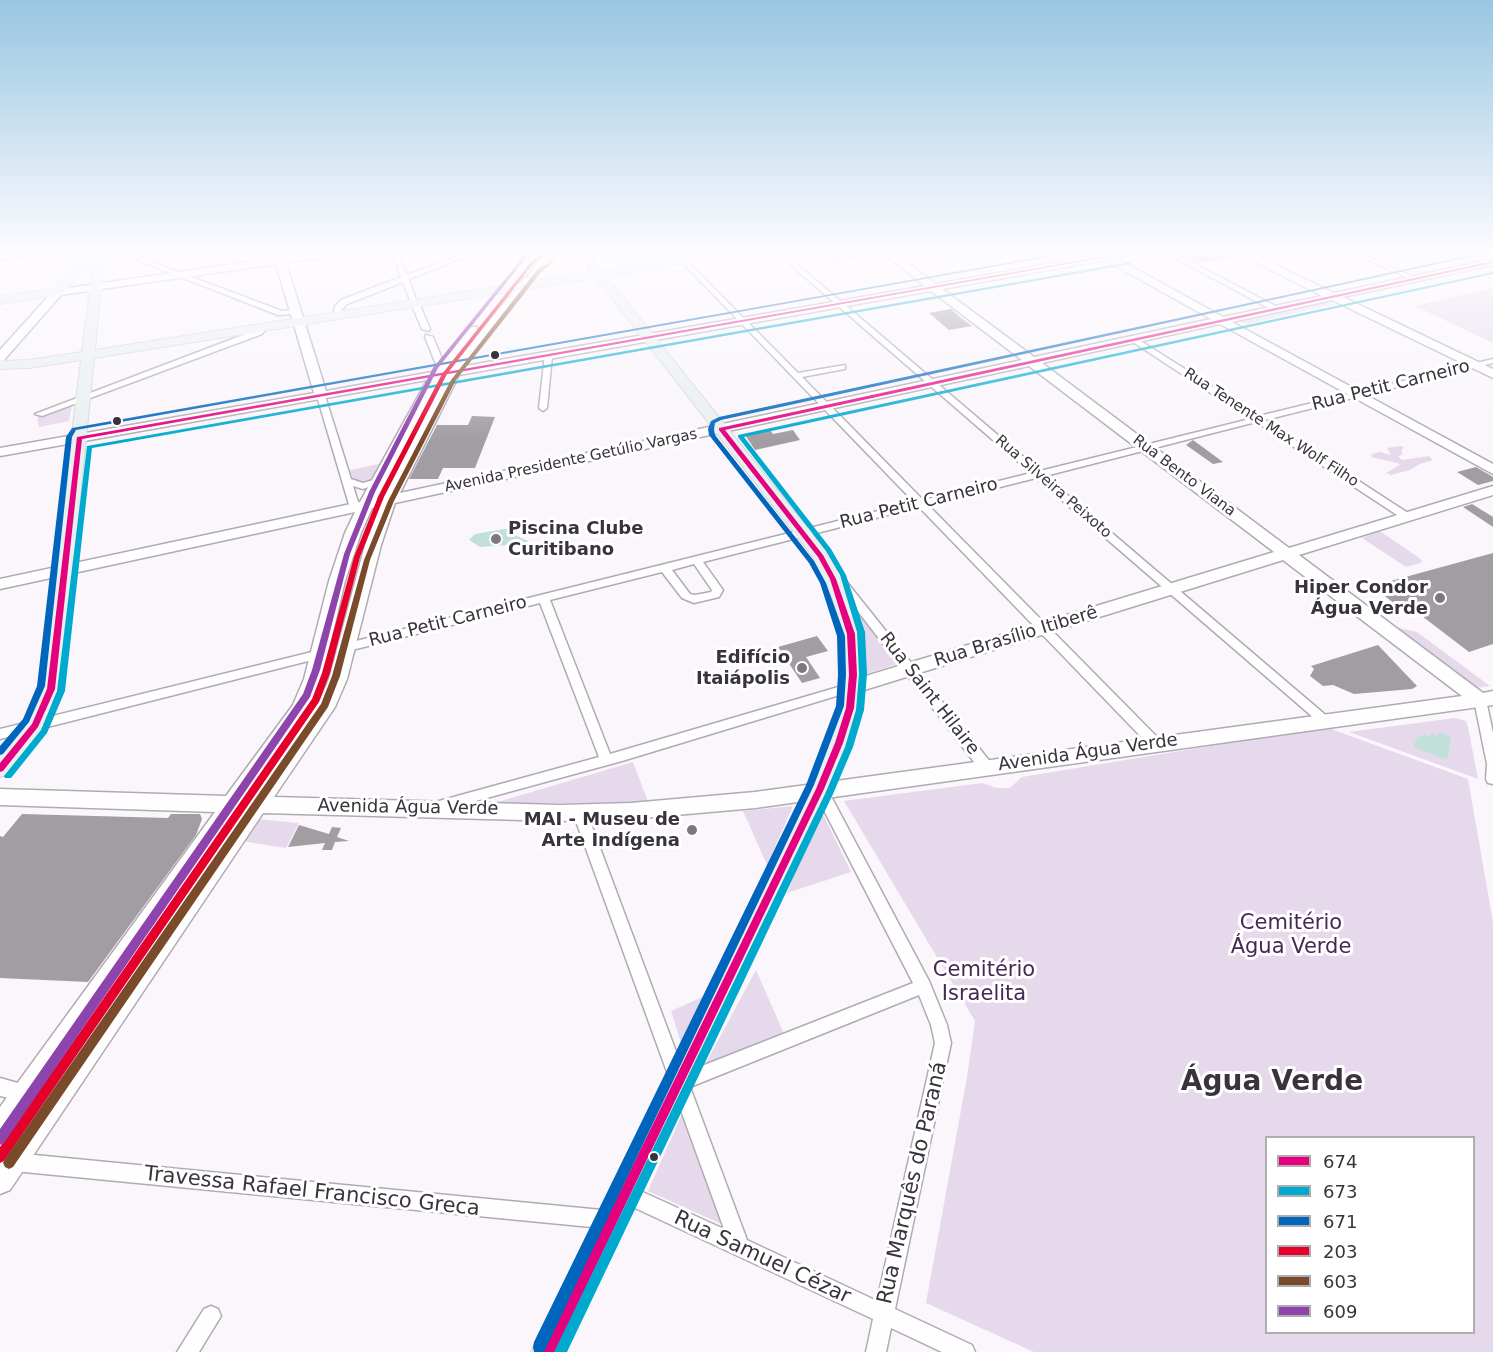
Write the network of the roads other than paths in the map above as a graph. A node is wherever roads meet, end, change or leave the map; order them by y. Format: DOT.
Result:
graph roads {
  1 [pos="37,316"];
  2 [pos="92,316"];
  3 [pos="282,316"];
  4 [pos="283,316"];
  5 [pos="302,316"];
  6 [pos="303,316"];
  7 [pos="420,316"];
  8 [pos="487,316"];
  9 [pos="496,316"];
  10 [pos="632,316"];
  11 [pos="738,316"];
  12 [pos="771,316"];
  13 [pos="854,316"];
  14 [pos="972,316"];
  15 [pos="1213,316"];
  16 [pos="1244,316"];
  17 [pos="1374,316"];
  18 [pos="297,317"];
  19 [pos="743,321"];
  20 [pos="1222,321"];
  21 [pos="264,327"];
  22 [pos="649,338"];
  23 [pos="1136,340"];
  24 [pos="88,352"];
  25 [pos="548,356"];
  26 [pos="0,357"];
  27 [pos="1491,361"];
  28 [pos="1032,362"];
  29 [pos="0,365"];
  30 [pos="1475,365"];
  31 [pos="842,367"];
  32 [pos="449,369"];
  33 [pos="1493,374"];
  34 [pos="797,376"];
  35 [pos="932,383"];
  36 [pos="1357,395"];
  37 [pos="321,396"];
  38 [pos="83,399"];
  39 [pos="826,406"];
  40 [pos="543,408"];
  41 [pos="39,414"];
  42 [pos="1258,419"];
  43 [pos="721,429"];
  44 [pos="79,438"];
  45 [pos="1146,447"];
  46 [pos="0,452"];
  47 [pos="1493,470"];
  48 [pos="1038,474"];
  49 [pos="346,481"];
  50 [pos="377,482"];
  51 [pos="1493,490"];
  52 [pos="389,500"];
  53 [pos="921,504"];
  54 [pos="361,506"];
  55 [pos="1407,517"];
  56 [pos="803,533"];
  57 [pos="1287,554"];
  58 [pos="820,556"];
  59 [pos="696,560"];
  60 [pos="665,568"];
  61 [pos="64,570"];
  62 [pos="0,584"];
  63 [pos="1172,589"];
  64 [pos="544,598"];
  65 [pos="1043,628"];
  66 [pos="348,647"];
  67 [pos="320,654"];
  68 [pos="909,669"];
  69 [pos="852,687"];
  70 [pos="1486,699"];
  71 [pos="1325,721"];
  72 [pos="35,725"];
  73 [pos="0,734"];
  74 [pos="1156,744"];
  75 [pos="606,760"];
  76 [pos="1493,764"];
  77 [pos="986,767"];
  78 [pos="0,769"];
  79 [pos="1493,778"];
  80 [pos="820,789"];
  81 [pos="0,797"];
  82 [pos="230,804"];
  83 [pos="258,805"];
  84 [pos="433,808"];
  85 [pos="580,813"];
  86 [pos="923,986"];
  87 [pos="678,1083"];
  88 [pos="0,1087"];
  89 [pos="26,1093"];
  90 [pos="0,1129"];
  91 [pos="6,1171"];
  92 [pos="625,1193"];
  93 [pos="612,1220"];
  94 [pos="740,1247"];
  95 [pos="884,1314"];
  96 [pos="211,1316"];
  97 [pos="187,1352"];
  98 [pos="548,1352"];
  99 [pos="876,1352"];
  100 [pos="965,1352"];
  1 -- 26 [label="main road"];
  2 -- 24 [label="main road"];
  3 -- 24 [label="main road"];
  4 -- 18 [label="main road"];
  5 -- 18 [label="main road"];
  6 -- 18 [label="main road"];
  7 -- 32 [label="street"];
  8 -- 32 [label="main road"];
  9 -- 32 [label="main road"];
  10 -- 22 [label="main road, Rua Saint Hilaire"];
  11 -- 19 [label="street"];
  12 -- 19 [label="main road"];
  13 -- 35 [label="street, Rua Silveira Peixoto"];
  14 -- 28 [label="main road, Rua Bento Viana"];
  15 -- 20 [label="main road"];
  16 -- 20 [label="main road, Avenida Presidente Getúlio Vargas"];
  17 -- 30 [label="main road"];
  18 -- 21 [label="main road"];
  18 -- 37 [label="main road"];
  19 -- 22 [label="main road"];
  19 -- 34 [label="street"];
  20 -- 23 [label="main road, Avenida Presidente Getúlio Vargas"];
  20 -- 36 [label="main road"];
  21 -- 24 [label="main road"];
  21 -- 38 [label="street"];
  22 -- 25 [label="main road"];
  22 -- 43 [label="main road, Rua Saint Hilaire"];
  23 -- 28 [label="main road, Avenida Presidente Getúlio Vargas"];
  23 -- 42 [label="street, Rua Tenente Max Wolf Filho"];
  24 -- 29 [label="main road"];
  24 -- 38 [label="main road"];
  25 -- 32 [label="main road"];
  25 -- 40 [label="street"];
  27 -- 30 [label="street, Rua Petit Carneiro"];
  28 -- 35 [label="main road, Avenida Presidente Getúlio Vargas"];
  28 -- 45 [label="main road, Rua Bento Viana"];
  30 -- 33 [label="main road"];
  30 -- 36 [label="street, Rua Petit Carneiro"];
  31 -- 34 [label="street"];
  32 -- 37 [label="main road"];
  32 -- 50 [label="main road"];
  32 -- 52 [label="main road"];
  34 -- 39 [label="street"];
  35 -- 39 [label="main road, Avenida Presidente Getúlio Vargas"];
  35 -- 48 [label="street, Rua Silveira Peixoto"];
  36 -- 42 [label="street, Rua Petit Carneiro"];
  36 -- 47 [label="main road"];
  37 -- 44 [label="main road"];
  37 -- 49 [label="street"];
  38 -- 41 [label="street"];
  38 -- 44 [label="main road"];
  39 -- 43 [label="main road, Avenida Presidente Getúlio Vargas"];
  39 -- 53 [label="street"];
  42 -- 45 [label="street, Rua Petit Carneiro"];
  42 -- 55 [label="street, Rua Tenente Max Wolf Filho"];
  43 -- 52 [label="main road, Avenida Presidente Getúlio Vargas"];
  43 -- 56 [label="main road, Rua Saint Hilaire"];
  44 -- 46 [label="main road"];
  44 -- 61 [label="main road"];
  45 -- 48 [label="street, Rua Petit Carneiro"];
  45 -- 57 [label="main road, Rua Bento Viana"];
  48 -- 53 [label="street, Rua Petit Carneiro"];
  48 -- 63 [label="street, Rua Silveira Peixoto"];
  49 -- 50 [label="street"];
  49 -- 54 [label="street"];
  50 -- 54 [label="main road"];
  51 -- 55 [label="main road, Rua Brasílio Itiberê"];
  52 -- 54 [label="main road, Avenida Presidente Getúlio Vargas"];
  52 -- 66 [label="main road"];
  53 -- 56 [label="street, Rua Petit Carneiro"];
  53 -- 65 [label="street"];
  54 -- 61 [label="main road, Avenida Presidente Getúlio Vargas"];
  54 -- 67 [label="main road"];
  55 -- 57 [label="main road, Rua Brasílio Itiberê"];
  56 -- 58 [label="main road, Rua Saint Hilaire"];
  56 -- 59 [label="street, Rua Petit Carneiro"];
  57 -- 63 [label="main road, Rua Brasílio Itiberê"];
  57 -- 70 [label="main road, Rua Bento Viana"];
  58 -- 68 [label="street, Rua Saint Hilaire"];
  58 -- 69 [label="main road"];
  59 -- 60 [label="street, Rua Petit Carneiro"];
  59 -- 60 [label="street"];
  60 -- 64 [label="street, Rua Petit Carneiro"];
  61 -- 62 [label="main road, Avenida Presidente Getúlio Vargas"];
  61 -- 72 [label="main road"];
  63 -- 65 [label="main road, Rua Brasílio Itiberê"];
  63 -- 71 [label="street, Rua Silveira Peixoto"];
  64 -- 66 [label="street, Rua Petit Carneiro"];
  64 -- 75 [label="street"];
  65 -- 68 [label="main road, Rua Brasílio Itiberê"];
  65 -- 74 [label="street"];
  66 -- 83 [label="main road"];
  67 -- 72 [label="street"];
  67 -- 82 [label="main road"];
  68 -- 69 [label="main road, Rua Brasílio Itiberê"];
  68 -- 77 [label="street, Rua Saint Hilaire"];
  69 -- 75 [label="street, Rua Brasílio Itiberê"];
  69 -- 80 [label="main road"];
  70 -- 71 [label="main road, Avenida Água Verde"];
  70 -- 76 [label="street"];
  71 -- 74 [label="main road, Avenida Água Verde"];
  72 -- 73 [label="street"];
  72 -- 78 [label="main road"];
  74 -- 77 [label="main road, Avenida Água Verde"];
  75 -- 84 [label="street, Rua Brasílio Itiberê"];
  76 -- 79 [label="street"];
  77 -- 80 [label="main road, Avenida Água Verde"];
  80 -- 85 [label="main road, Avenida Água Verde"];
  80 -- 86 [label="street, Rua Marquês do Paraná"];
  80 -- 87 [label="main road"];
  81 -- 82 [label="main road, Avenida Água Verde"];
  82 -- 83 [label="main road, Avenida Água Verde"];
  82 -- 89 [label="main road"];
  83 -- 84 [label="main road, Avenida Água Verde"];
  83 -- 91 [label="main road"];
  84 -- 85 [label="main road, Avenida Água Verde"];
  85 -- 87 [label="street"];
  86 -- 87 [label="street"];
  86 -- 95 [label="street, Rua Marquês do Paraná"];
  87 -- 92 [label="main road"];
  87 -- 94 [label="street"];
  88 -- 89 [label="street"];
  89 -- 90 [label="main road"];
  91 -- 93 [label="street, Travessa Rafael Francisco Greca"];
  92 -- 93 [label="main road"];
  92 -- 94 [label="street, Rua Samuel Cézar"];
  93 -- 98 [label="main road"];
  94 -- 95 [label="street, Rua Samuel Cézar"];
  95 -- 99 [label="street, Rua Marquês do Paraná"];
  95 -- 100 [label="street, Rua Samuel Cézar"];
  96 -- 97 [label="street"];
}
